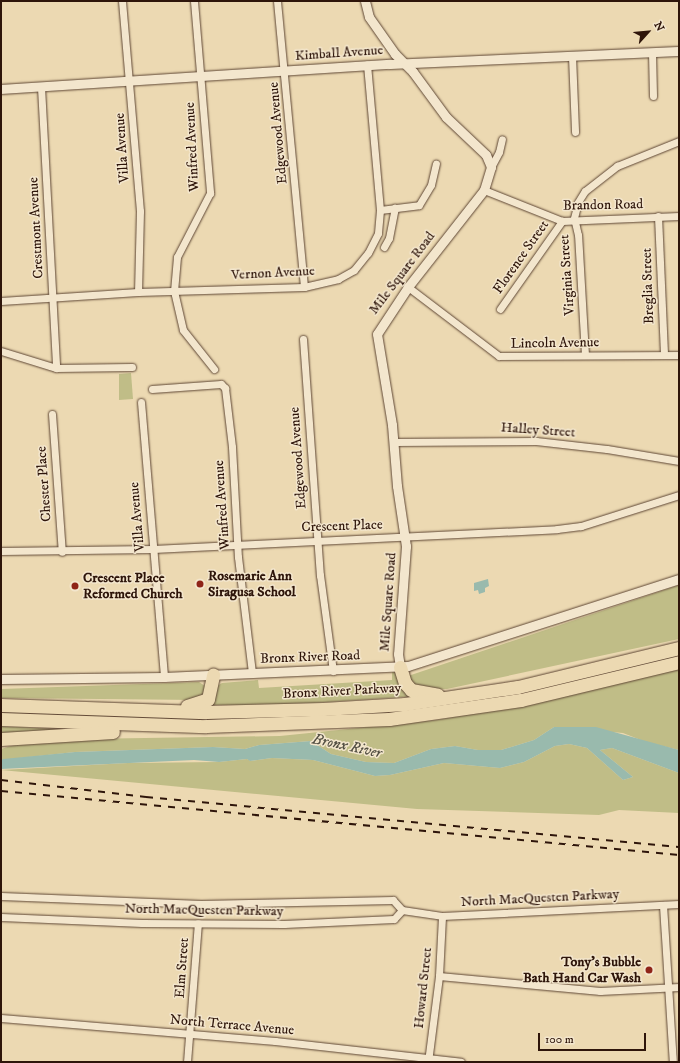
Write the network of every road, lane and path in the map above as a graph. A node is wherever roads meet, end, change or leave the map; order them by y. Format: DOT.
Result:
graph roads {
  1 [pos="122,1"];
  2 [pos="194,1"];
  3 [pos="277,1"];
  4 [pos="365,1"];
  5 [pos="679,51"];
  6 [pos="652,52"];
  7 [pos="572,56"];
  8 [pos="404,63"];
  9 [pos="367,65"];
  10 [pos="285,70"];
  11 [pos="200,75"];
  12 [pos="130,81"];
  13 [pos="41,87"];
  14 [pos="1,89"];
  15 [pos="653,96"];
  16 [pos="575,132"];
  17 [pos="502,139"];
  18 [pos="679,141"];
  19 [pos="436,164"];
  20 [pos="492,167"];
  21 [pos="484,190"];
  22 [pos="395,208"];
  23 [pos="380,210"];
  24 [pos="658,216"];
  25 [pos="679,216"];
  26 [pos="574,218"];
  27 [pos="562,220"];
  28 [pos="384,247"];
  29 [pos="304,287"];
  30 [pos="408,287"];
  31 [pos="174,291"];
  32 [pos="138,292"];
  33 [pos="52,297"];
  34 [pos="1,301"];
  35 [pos="500,309"];
  36 [pos="304,339"];
  37 [pos="1,351"];
  38 [pos="664,354"];
  39 [pos="585,355"];
  40 [pos="679,355"];
  41 [pos="132,367"];
  42 [pos="56,368"];
  43 [pos="214,369"];
  44 [pos="152,389"];
  45 [pos="141,402"];
  46 [pos="52,414"];
  47 [pos="394,442"];
  48 [pos="679,461"];
  49 [pos="679,495"];
  50 [pos="405,536"];
  51 [pos="317,539"];
  52 [pos="238,544"];
  53 [pos="153,549"];
  54 [pos="1,551"];
  55 [pos="62,552"];
  56 [pos="679,579"];
  57 [pos="679,648"];
  58 [pos="679,662"];
  59 [pos="400,666"];
  60 [pos="333,671"];
  61 [pos="252,673"];
  62 [pos="213,675"];
  63 [pos="164,677"];
  64 [pos="1,679"];
  65 [pos="463,697"];
  66 [pos="1,705"];
  67 [pos="148,711"];
  68 [pos="1,720"];
  69 [pos="153,726"];
  70 [pos="1,739"];
  71 [pos="1,896"];
  72 [pos="679,904"];
  73 [pos="663,905"];
  74 [pos="402,910"];
  75 [pos="442,916"];
  76 [pos="1,917"];
  77 [pos="198,923"];
  78 [pos="439,976"];
  79 [pos="679,987"];
  80 [pos="668,988"];
  81 [pos="1,1018"];
  82 [pos="190,1034"];
  83 [pos="428,1061"];
  84 [pos="187,1062"];
  85 [pos="461,1062"];
  86 [pos="673,1062"];
  1 -- 12 [label="street, Villa Avenue"];
  2 -- 11 [label="street, Winfred Avenue"];
  3 -- 10 [label="street, Edgewood Avenue"];
  4 -- 8 [label="street"];
  5 -- 6 [label="street, Kimball Avenue"];
  6 -- 7 [label="street, Kimball Avenue"];
  6 -- 15 [label="street"];
  7 -- 8 [label="street, Kimball Avenue"];
  7 -- 16 [label="street"];
  8 -- 9 [label="street, Kimball Avenue"];
  8 -- 20 [label="street"];
  9 -- 10 [label="street, Kimball Avenue"];
  9 -- 23 [label="street, Vernon Avenue"];
  10 -- 11 [label="street, Kimball Avenue"];
  10 -- 29 [label="street, Edgewood Avenue"];
  11 -- 12 [label="street, Kimball Avenue"];
  11 -- 31 [label="street, Winfred Avenue"];
  12 -- 13 [label="street, Kimball Avenue"];
  12 -- 32 [label="street, Villa Avenue"];
  13 -- 14 [label="street, Kimball Avenue"];
  13 -- 33 [label="street, Crestmont Avenue"];
  17 -- 20 [label="street"];
  18 -- 26 [label="street"];
  19 -- 22 [label="street"];
  20 -- 21 [label="street, Mile Square Road"];
  21 -- 27 [label="street, Brandon Road"];
  21 -- 30 [label="street, Mile Square Road"];
  22 -- 23 [label="street"];
  22 -- 28 [label="street"];
  23 -- 29 [label="street, Vernon Avenue"];
  24 -- 25 [label="street, Brandon Road"];
  24 -- 26 [label="street, Brandon Road"];
  24 -- 38 [label="street, Breglia Street"];
  26 -- 27 [label="street, Brandon Road"];
  26 -- 39 [label="street, Virginia Street"];
  27 -- 35 [label="street, Florence Street"];
  29 -- 31 [label="street, Vernon Avenue"];
  30 -- 39 [label="street, Lincoln Avenue"];
  30 -- 47 [label="street, Mile Square Road"];
  31 -- 32 [label="street, Vernon Avenue"];
  31 -- 43 [label="street, Winfred Avenue"];
  32 -- 33 [label="street, Vernon Avenue"];
  33 -- 34 [label="street, Vernon Avenue"];
  33 -- 42 [label="street, Crestmont Avenue"];
  36 -- 51 [label="street, Edgewood Avenue"];
  37 -- 42 [label="street"];
  38 -- 39 [label="street, Lincoln Avenue"];
  38 -- 40 [label="street, Lincoln Avenue"];
  41 -- 42 [label="street"];
  44 -- 52 [label="street, Winfred Avenue"];
  45 -- 53 [label="street, Villa Avenue"];
  46 -- 55 [label="street, Chester Place"];
  47 -- 48 [label="street, Halley Street"];
  47 -- 50 [label="street, Mile Square Road"];
  49 -- 50 [label="street, Crescent Place"];
  50 -- 51 [label="street, Crescent Place"];
  50 -- 59 [label="street, Mile Square Road"];
  51 -- 52 [label="street, Crescent Place"];
  51 -- 60 [label="street, Edgewood Avenue"];
  52 -- 53 [label="street, Crescent Place"];
  52 -- 61 [label="street, Winfred Avenue"];
  53 -- 55 [label="street, Crescent Place"];
  53 -- 63 [label="street, Villa Avenue"];
  54 -- 55 [label="street, Crescent Place"];
  56 -- 59 [label="street, Bronx River Road"];
  57 -- 65 [label="highway, Bronx River Parkway"];
  58 -- 69 [label="highway"];
  59 -- 60 [label="street, Bronx River Road"];
  59 -- 65 [label="highway"];
  60 -- 61 [label="street, Bronx River Road"];
  61 -- 62 [label="street, Bronx River Road"];
  62 -- 63 [label="street, Bronx River Road"];
  62 -- 67 [label="highway"];
  63 -- 64 [label="street, Bronx River Road"];
  65 -- 67 [label="highway, Bronx River Parkway"];
  66 -- 67 [label="highway, Bronx River Parkway"];
  68 -- 69 [label="highway"];
  69 -- 70 [label="highway"];
  71 -- 74 [label="street, North MacQuesten Parkway"];
  72 -- 73 [label="street, North MacQuesten Parkway"];
  73 -- 75 [label="street, North MacQuesten Parkway"];
  73 -- 80 [label="street"];
  74 -- 75 [label="street, North MacQuesten Parkway"];
  74 -- 77 [label="street, North MacQuesten Parkway"];
  75 -- 78 [label="street, Howard Street"];
  76 -- 77 [label="street, North MacQuesten Parkway"];
  77 -- 82 [label="street, Elm Street"];
  78 -- 80 [label="street"];
  78 -- 83 [label="street, Howard Street"];
  79 -- 80 [label="street"];
  80 -- 86 [label="street"];
  81 -- 82 [label="street, North Terrace Avenue"];
  82 -- 83 [label="street, North Terrace Avenue"];
  82 -- 84 [label="street, Elm Street"];
  83 -- 85 [label="street, North Terrace Avenue"];
}
